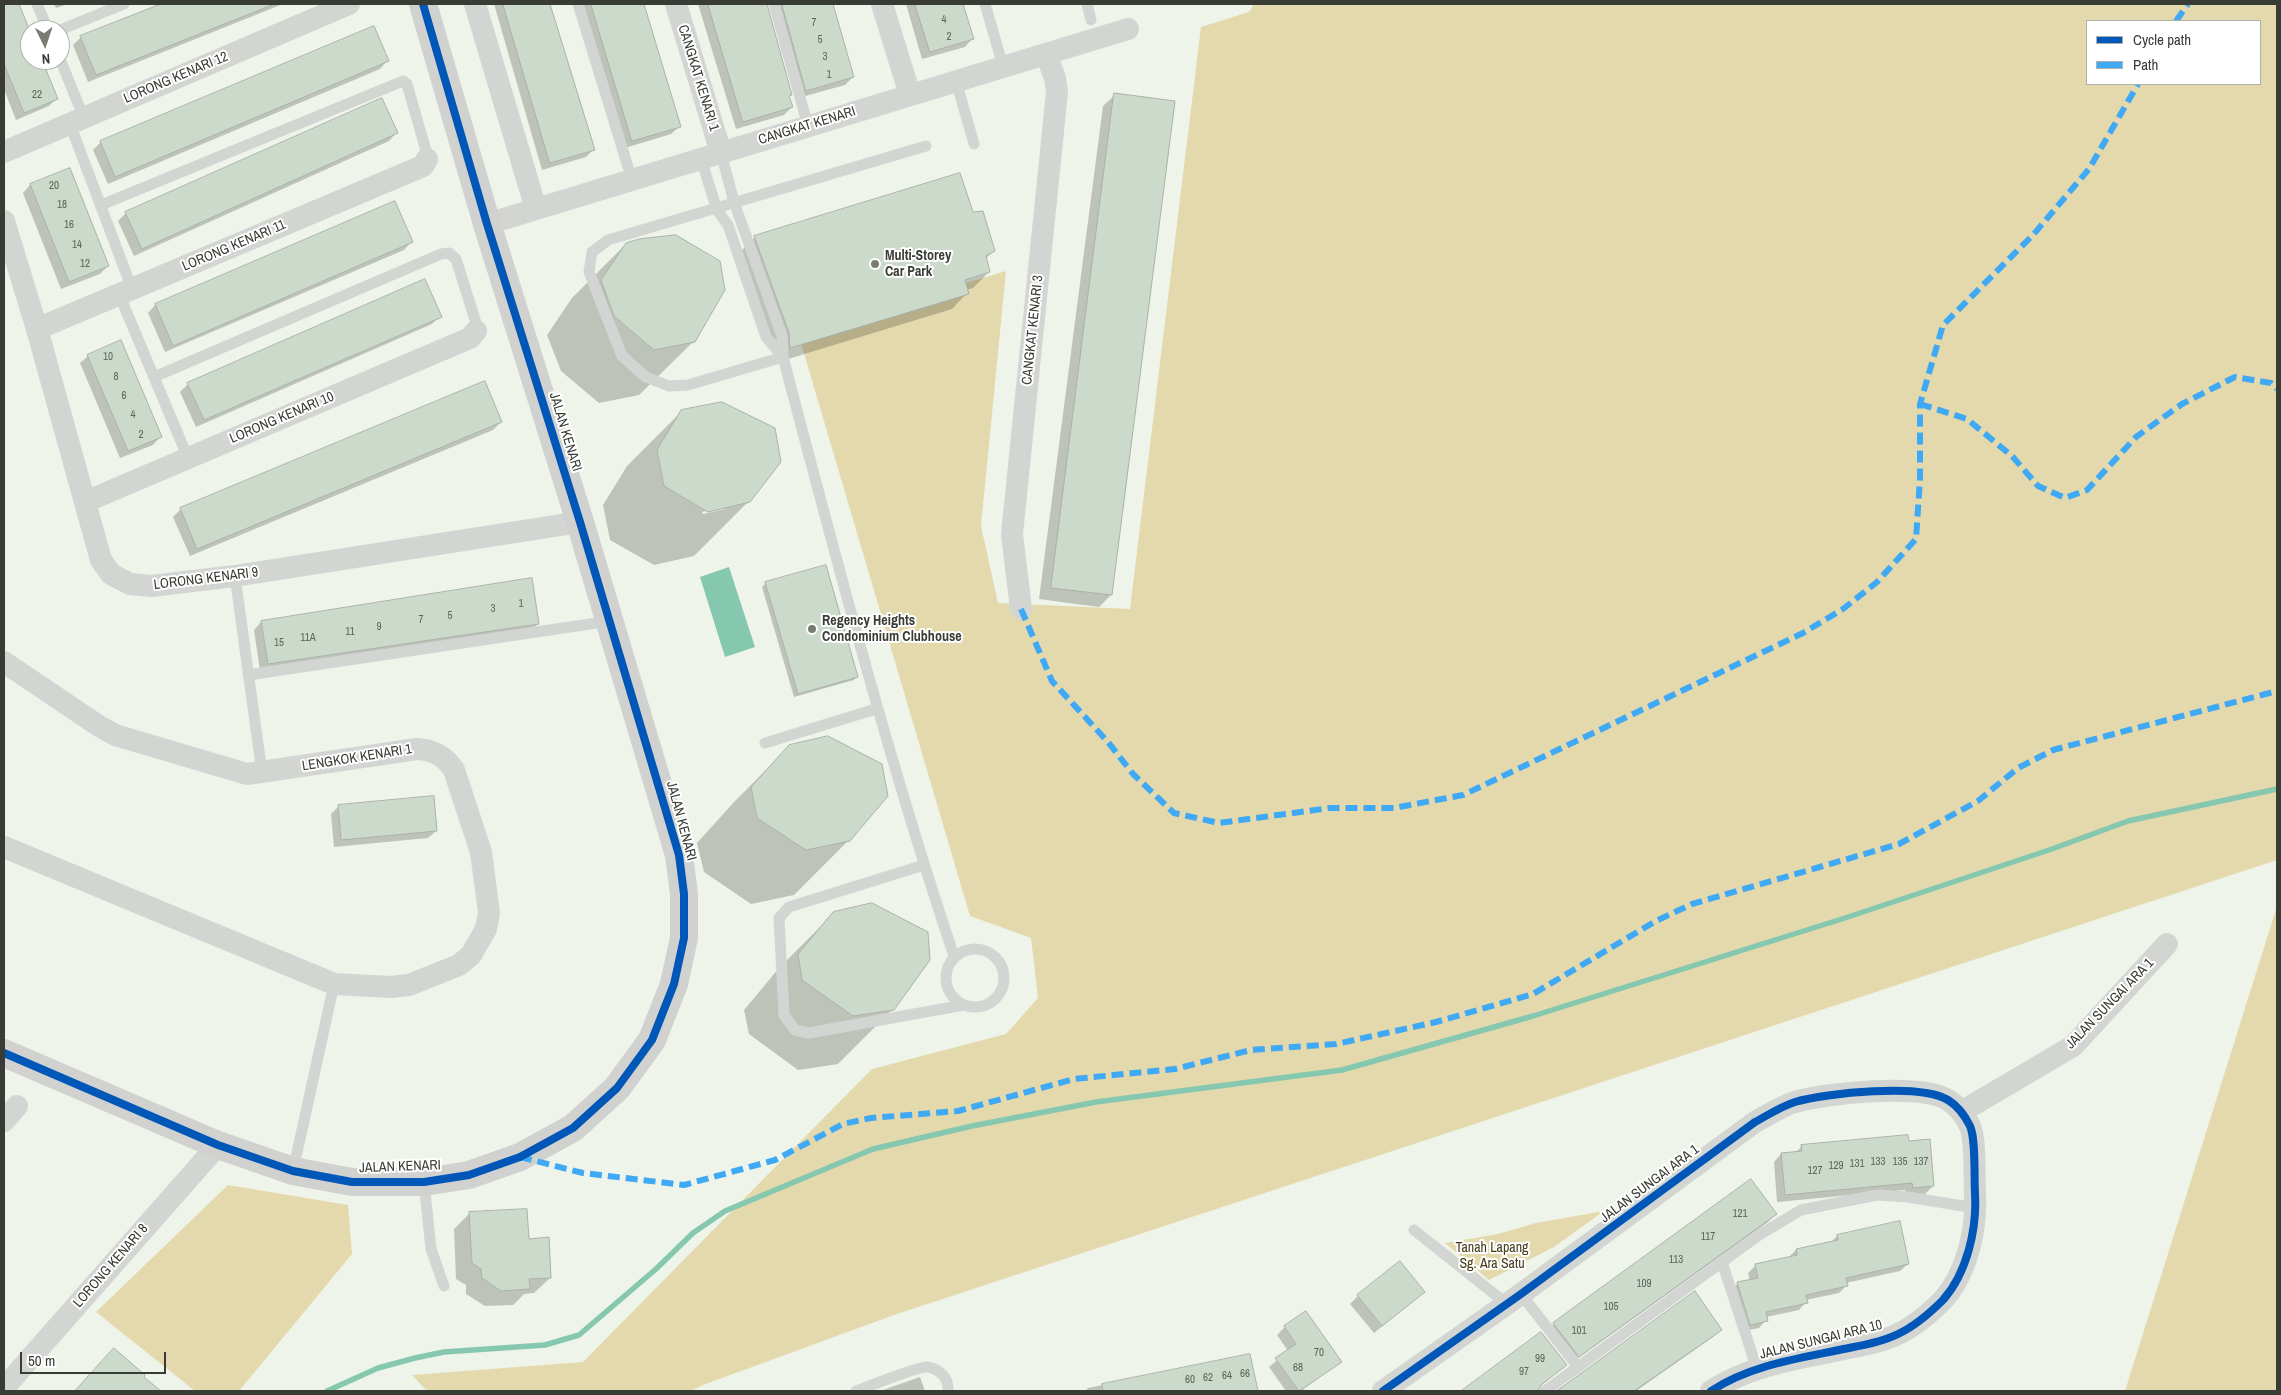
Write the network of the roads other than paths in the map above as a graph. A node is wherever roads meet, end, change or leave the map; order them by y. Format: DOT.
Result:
graph roads {
  1 [pos="37,4"];
  2 [pos="124,4"];
  3 [pos="349,4"];
  4 [pos="423,4"];
  5 [pos="475,4"];
  6 [pos="578,4"];
  7 [pos="676,4"];
  8 [pos="774,4"];
  9 [pos="882,4"];
  10 [pos="986,4"];
  11 [pos="44,20"];
  12 [pos="1092,21"];
  13 [pos="70,26"];
  14 [pos="1128,28"];
  15 [pos="1046,54"];
  16 [pos="1003,66"];
  17 [pos="63,70"];
  18 [pos="956,81"];
  19 [pos="910,95"];
  20 [pos="77,121"];
  21 [pos="808,126"];
  22 [pos="974,144"];
  23 [pos="926,146"];
  24 [pos="4,152"];
  25 [pos="711,156"];
  26 [pos="427,159"];
  27 [pos="632,180"];
  28 [pos="734,202"];
  29 [pos="100,205"];
  30 [pos="716,207"];
  31 [pos="536,209"];
  32 [pos="4,222"];
  33 [pos="487,224"];
  34 [pos="126,291"];
  35 [pos="38,329"];
  36 [pos="476,331"];
  37 [pos="783,357"];
  38 [pos="154,377"];
  39 [pos="188,458"];
  40 [pos="85,502"];
  41 [pos="580,522"];
  42 [pos="235,576"];
  43 [pos="1021,608"];
  44 [pos="610,621"];
  45 [pos="4,662"];
  46 [pos="248,675"];
  47 [pos="876,708"];
  48 [pos="765,743"];
  49 [pos="262,773"];
  50 [pos="4,847"];
  51 [pos="924,865"];
  52 [pos="2167,944"];
  53 [pos="954,956"];
  54 [pos="334,984"];
  55 [pos="964,1005"];
  56 [pos="4,1053"];
  57 [pos="1961,1112"];
  58 [pos="218,1145"];
  59 [pos="293,1171"];
  60 [pos="424,1182"];
  61 [pos="1975,1208"];
  62 [pos="1414,1230"];
  63 [pos="1722,1262"];
  64 [pos="444,1286"];
  65 [pos="1514,1300"];
  66 [pos="1578,1366"];
  67 [pos="1758,1368"];
  68 [pos="4,1388"];
  69 [pos="856,1391"];
  70 [pos="948,1391"];
  71 [pos="1383,1391"];
  72 [pos="1546,1391"];
  73 [pos="1711,1391"];
  1 -- 11 [label="lane"];
  2 -- 13 [label="lane"];
  3 -- 20 [label="street, LORONG KENARI 12"];
  4 -- 33 [label="street, JALAN KENARI"];
  5 -- 31 [label="street"];
  6 -- 27 [label="lane"];
  7 -- 25 [label="street, CANGKAT KENARI 1"];
  8 -- 21 [label="lane"];
  9 -- 19 [label="street"];
  10 -- 16 [label="lane"];
  12 -- 14 [label="street, CANGKAT KENARI"];
  12 -- 15 [label="street, CANGKAT KENARI"];
  15 -- 16 [label="street, CANGKAT KENARI"];
  15 -- 43 [label="street, CANGKAT KENARI 3"];
  16 -- 18 [label="street, CANGKAT KENARI"];
  17 -- 20 [label="lane"];
  18 -- 19 [label="street, CANGKAT KENARI"];
  18 -- 22 [label="lane"];
  19 -- 21 [label="street, CANGKAT KENARI"];
  20 -- 24 [label="street, LORONG KENARI 12"];
  20 -- 29 [label="lane"];
  21 -- 25 [label="street, CANGKAT KENARI"];
  23 -- 28 [label="lane"];
  25 -- 27 [label="street, CANGKAT KENARI"];
  25 -- 28 [label="lane"];
  25 -- 30 [label="lane"];
  26 -- 29 [label="lane"];
  26 -- 34 [label="street, LORONG KENARI 11"];
  27 -- 31 [label="street, CANGKAT KENARI"];
  28 -- 30 [label="lane"];
  28 -- 37 [label="lane"];
  29 -- 34 [label="lane"];
  30 -- 37 [label="lane"];
  30 -- 37 [label="lane"];
  31 -- 33 [label="street, CANGKAT KENARI"];
  32 -- 35 [label="street, LORONG KENARI 9"];
  33 -- 41 [label="street, JALAN KENARI"];
  34 -- 35 [label="street, LORONG KENARI 11"];
  34 -- 38 [label="lane"];
  35 -- 40 [label="street, LORONG KENARI 9"];
  36 -- 38 [label="lane"];
  36 -- 39 [label="street, LORONG KENARI 10"];
  37 -- 47 [label="lane"];
  38 -- 39 [label="lane"];
  39 -- 40 [label="street, LORONG KENARI 10"];
  40 -- 42 [label="street, LORONG KENARI 9"];
  41 -- 42 [label="street, LORONG KENARI 9"];
  41 -- 44 [label="street, JALAN KENARI"];
  42 -- 46 [label="lane"];
  44 -- 46 [label="lane"];
  44 -- 60 [label="street, JALAN KENARI"];
  45 -- 49 [label="street, LENGKOK KENARI 1"];
  46 -- 49 [label="lane"];
  47 -- 48 [label="lane"];
  47 -- 51 [label="lane"];
  49 -- 54 [label="street, LENGKOK KENARI 1"];
  50 -- 54 [label="street, LENGKOK KENARI 1"];
  51 -- 53 [label="lane"];
  51 -- 55 [label="lane"];
  52 -- 57 [label="street, JALAN SUNGAI ARA 1"];
  53 -- 55 [label="lane"];
  53 -- 55 [label="lane"];
  54 -- 59 [label="lane"];
  56 -- 58 [label="street, JALAN KENARI"];
  57 -- 61 [label="street, JALAN SUNGAI ARA 10"];
  57 -- 65 [label="street, JALAN SUNGAI ARA 1"];
  58 -- 59 [label="street, JALAN KENARI"];
  58 -- 68 [label="street, LORONG KENARI 8"];
  59 -- 60 [label="street, JALAN KENARI"];
  60 -- 64 [label="lane"];
  61 -- 63 [label="lane"];
  61 -- 67 [label="street, JALAN SUNGAI ARA 10"];
  62 -- 65 [label="lane"];
  63 -- 66 [label="lane"];
  63 -- 67 [label="lane"];
  65 -- 66 [label="lane"];
  65 -- 71 [label="street, JALAN SUNGAI ARA 1"];
  66 -- 72 [label="lane"];
  67 -- 73 [label="street, JALAN SUNGAI ARA 10"];
  69 -- 70 [label="lane"];
}
